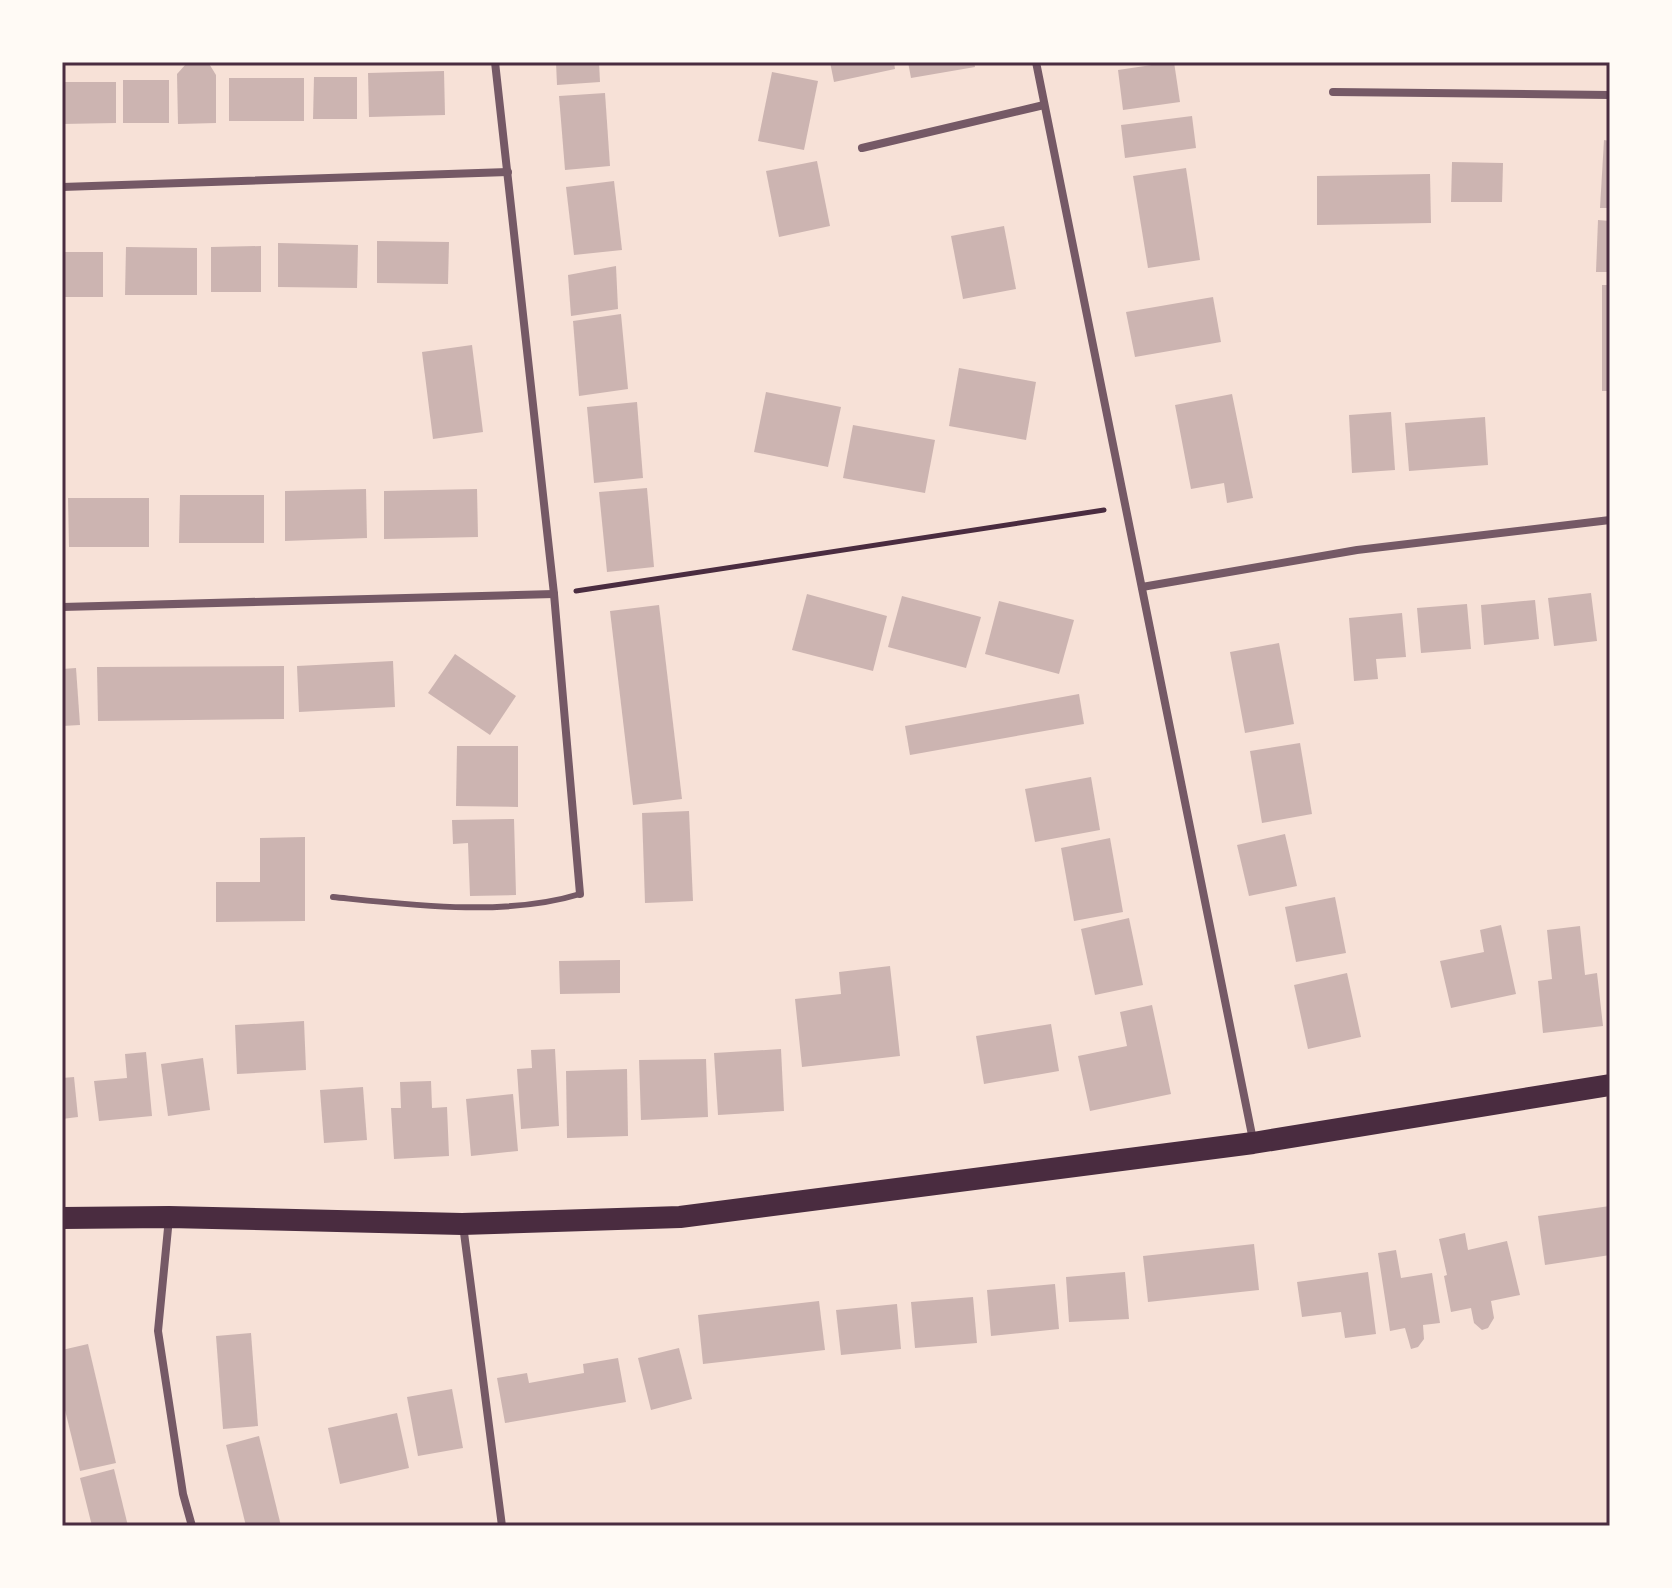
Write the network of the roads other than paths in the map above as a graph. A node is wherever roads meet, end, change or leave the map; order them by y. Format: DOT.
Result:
graph roads {
  1 [pos="495,62"];
  2 [pos="1036,62"];
  3 [pos="1333,92"];
  4 [pos="1610,95"];
  5 [pos="1044,105"];
  6 [pos="862,148"];
  7 [pos="508,172"];
  8 [pos="62,187"];
  9 [pos="1610,520"];
  10 [pos="1142,587"];
  11 [pos="554,594"];
  12 [pos="62,607"];
  13 [pos="580,894"];
  14 [pos="333,897"];
  15 [pos="1610,1085"];
  16 [pos="1253,1143"];
  17 [pos="169,1217"];
  18 [pos="62,1218"];
  19 [pos="462,1224"];
  20 [pos="192,1526"];
  21 [pos="502,1526"];
  1 -- 7 [label="street"];
  2 -- 5 [label="street"];
  3 -- 4 [label="street"];
  5 -- 6 [label="street"];
  5 -- 10 [label="street"];
  7 -- 8 [label="street"];
  7 -- 11 [label="street"];
  9 -- 10 [label="street"];
  10 -- 16 [label="street"];
  11 -- 12 [label="street"];
  11 -- 13 [label="street"];
  13 -- 14 [label="lane"];
  15 -- 16 [label="highway"];
  16 -- 19 [label="highway"];
  17 -- 18 [label="highway"];
  17 -- 19 [label="highway"];
  17 -- 20 [label="street"];
  19 -- 21 [label="street"];
}
